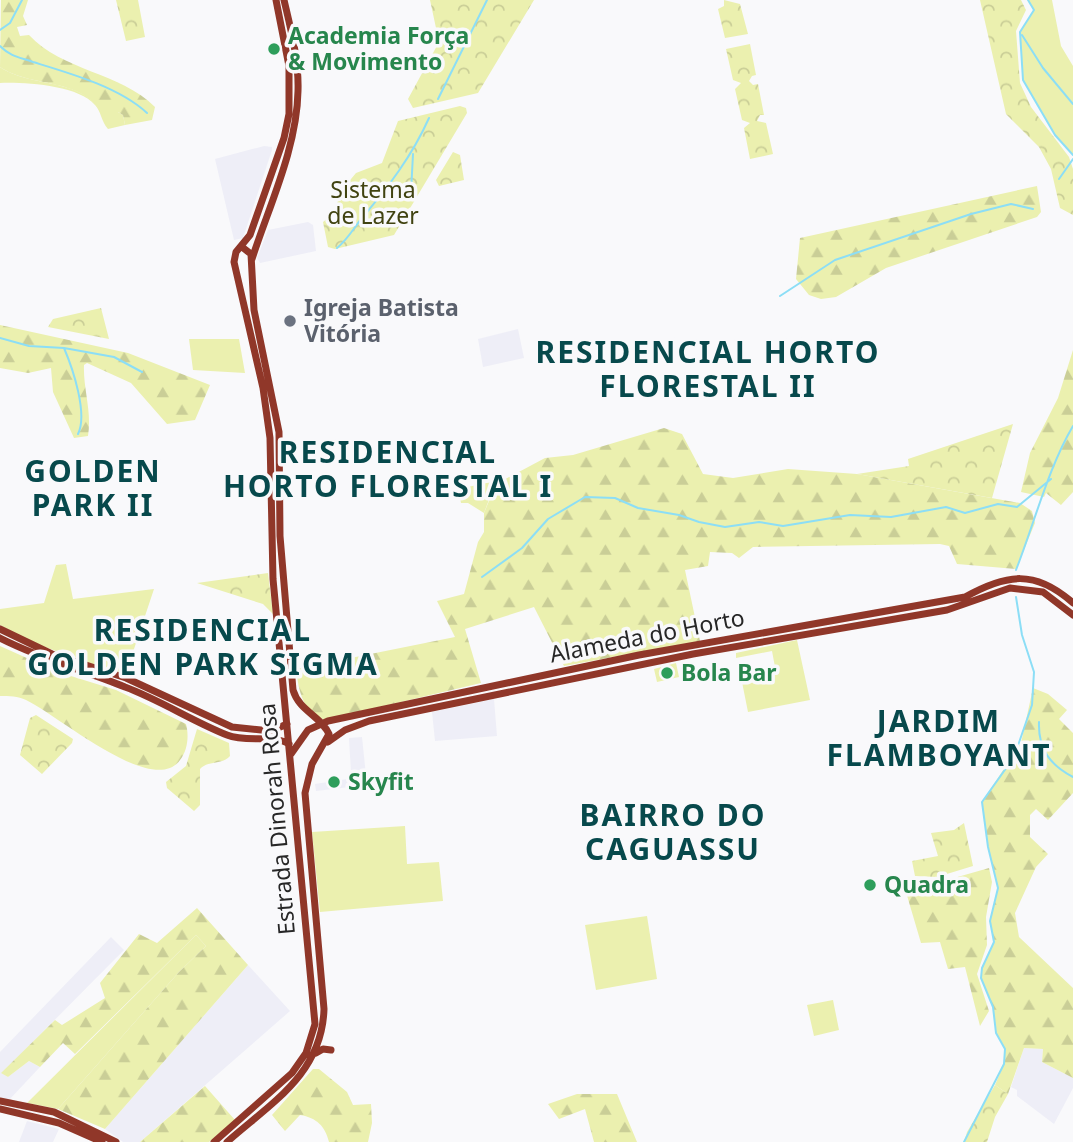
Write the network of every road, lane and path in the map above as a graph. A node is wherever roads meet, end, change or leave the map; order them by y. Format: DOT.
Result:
graph roads {
  1 [pos="276,0"];
  2 [pos="284,0"];
  3 [pos="273,183"];
  4 [pos="242,247"];
  5 [pos="251,260"];
  6 [pos="239,278"];
  7 [pos="251,278"];
  8 [pos="264,383"];
  9 [pos="270,439"];
  10 [pos="280,448"];
  11 [pos="1073,603"];
  12 [pos="1073,615"];
  13 [pos="0,629"];
  14 [pos="748,636"];
  15 [pos="0,638"];
  16 [pos="730,648"];
  17 [pos="305,710"];
  18 [pos="199,718"];
  19 [pos="287,720"];
  20 [pos="321,723"];
  21 [pos="289,744"];
  22 [pos="325,744"];
  23 [pos="291,758"];
  24 [pos="312,764"];
  25 [pos="315,1024"];
  26 [pos="320,1043"];
  27 [pos="331,1050"];
  28 [pos="315,1053"];
  29 [pos="0,1101"];
  30 [pos="4,1110"];
  31 [pos="102,1142"];
  32 [pos="116,1142"];
  33 [pos="214,1142"];
  34 [pos="226,1142"];
  1 -- 3 [label="main road"];
  2 -- 3 [label="main road"];
  3 -- 4 [label="main road"];
  3 -- 5 [label="main road"];
  4 -- 5 [label="main road"];
  4 -- 6 [label="main road"];
  5 -- 7 [label="main road"];
  6 -- 7 [label="main road"];
  6 -- 8 [label="main road"];
  7 -- 8 [label="main road"];
  8 -- 9 [label="main road, Estrada Dinorah Rosa"];
  8 -- 10 [label="main road, Estrada Dinorah Rosa"];
  9 -- 10 [label="main road"];
  9 -- 19 [label="main road, Estrada Dinorah Rosa"];
  10 -- 17 [label="main road, Estrada Dinorah Rosa"];
  11 -- 14 [label="main road, Alameda do Horto"];
  12 -- 16 [label="main road, Alameda do Horto"];
  13 -- 18 [label="main road"];
  14 -- 16 [label="main road"];
  14 -- 20 [label="main road, Alameda do Horto"];
  15 -- 18 [label="main road"];
  16 -- 22 [label="main road, Alameda do Horto"];
  17 -- 19 [label="main road"];
  17 -- 20 [label="main road, Estrada Dinorah Rosa"];
  18 -- 19 [label="main road"];
  18 -- 21 [label="main road"];
  19 -- 21 [label="main road, Estrada Dinorah Rosa"];
  20 -- 22 [label="main road"];
  20 -- 23 [label="main road"];
  21 -- 23 [label="main road, Estrada Dinorah Rosa"];
  22 -- 24 [label="main road, Estrada Dinorah Rosa"];
  23 -- 24 [label="main road"];
  23 -- 25 [label="main road, Estrada Dinorah Rosa"];
  24 -- 26 [label="main road, Estrada Dinorah Rosa"];
  25 -- 26 [label="main road"];
  25 -- 33 [label="main road, Estrada Dinorah Rosa"];
  26 -- 28 [label="main road"];
  27 -- 28 [label="main road"];
  28 -- 34 [label="main road"];
  29 -- 30 [label="main road"];
  29 -- 32 [label="main road"];
  30 -- 31 [label="main road"];
}
